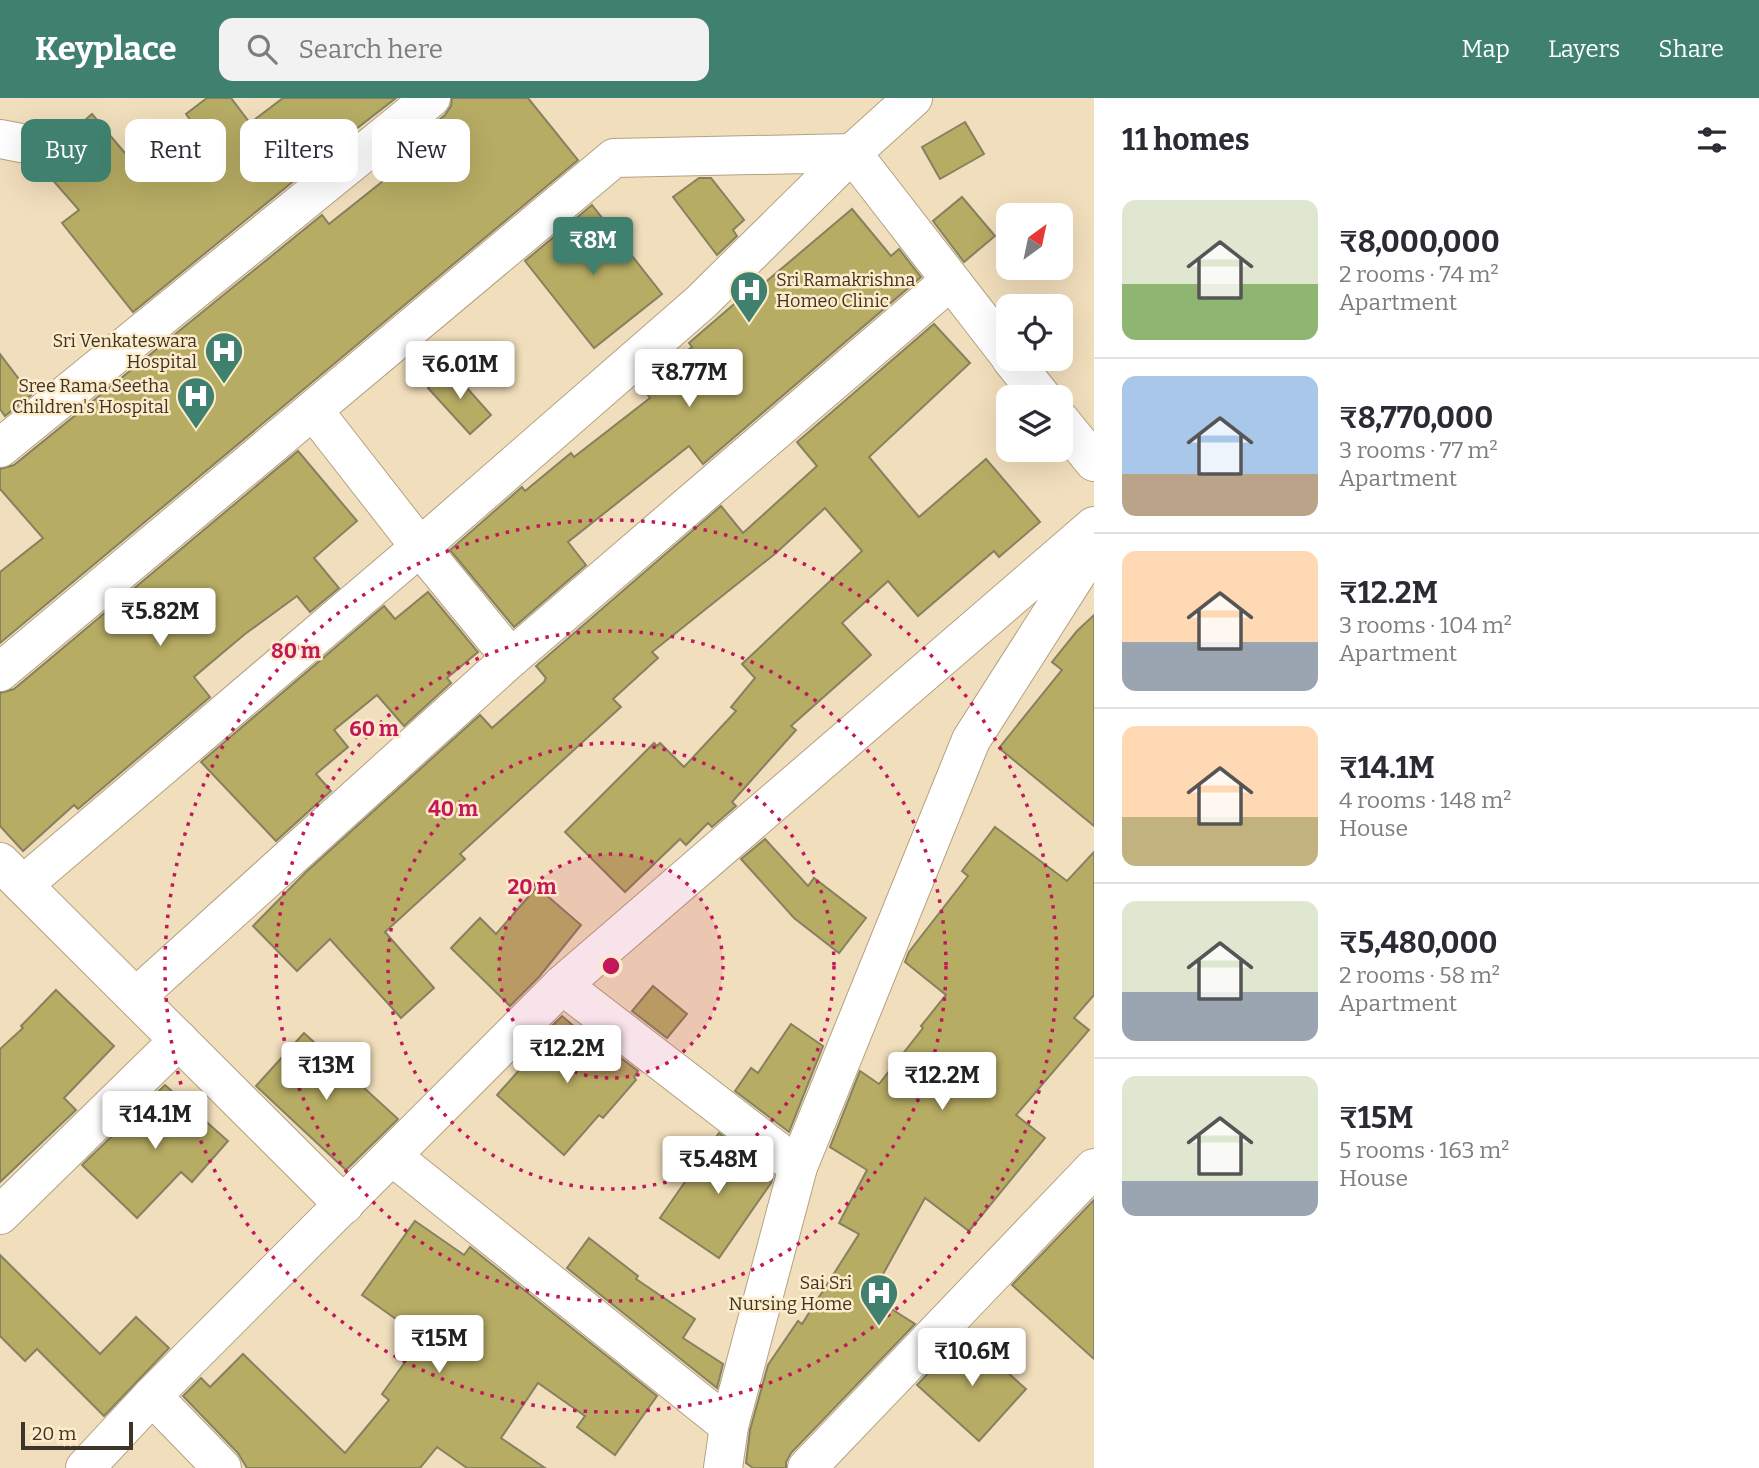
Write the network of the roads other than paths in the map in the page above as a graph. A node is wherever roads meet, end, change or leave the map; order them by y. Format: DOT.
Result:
graph roads {
  1 [pos="430,98"];
  2 [pos="913,98"];
  3 [pos="852,153"];
  4 [pos="950,281"];
  5 [pos="996,339"];
  6 [pos="1021,371"];
  7 [pos="1033,385"];
  8 [pos="313,410"];
  9 [pos="1073,436"];
  10 [pos="0,448"];
  11 [pos="1094,463"];
  12 [pos="1094,526"];
  13 [pos="420,547"];
  14 [pos="1094,547"];
  15 [pos="511,658"];
  16 [pos="0,672"];
  17 [pos="12,874"];
  18 [pos="562,985"];
  19 [pos="136,998"];
  20 [pos="179,1040"];
  21 [pos="393,1157"];
  22 [pos="798,1167"];
  23 [pos="1094,1168"];
  24 [pos="344,1205"];
  25 [pos="0,1214"];
  26 [pos="152,1396"];
  27 [pos="729,1426"];
  28 [pos="85,1468"];
  29 [pos="222,1468"];
  30 [pos="723,1468"];
  31 [pos="807,1468"];
  1 -- 10 [label="street"];
  2 -- 3 [label="street"];
  3 -- 4 [label="street"];
  3 -- 8 [label="street"];
  3 -- 13 [label="street"];
  4 -- 5 [label="street"];
  4 -- 15 [label="street"];
  6 -- 7 [label="street"];
  8 -- 13 [label="street"];
  8 -- 16 [label="street"];
  9 -- 11 [label="street"];
  12 -- 18 [label="street"];
  13 -- 15 [label="street"];
  13 -- 17 [label="street"];
  14 -- 22 [label="street"];
  15 -- 19 [label="street"];
  17 -- 19 [label="street"];
  18 -- 21 [label="street"];
  18 -- 22 [label="street"];
  19 -- 20 [label="street"];
  20 -- 24 [label="street"];
  20 -- 25 [label="street"];
  21 -- 24 [label="street"];
  21 -- 27 [label="street"];
  22 -- 27 [label="street"];
  23 -- 31 [label="street"];
  24 -- 26 [label="street"];
  26 -- 28 [label="street"];
  26 -- 29 [label="street"];
  27 -- 30 [label="street"];
}
